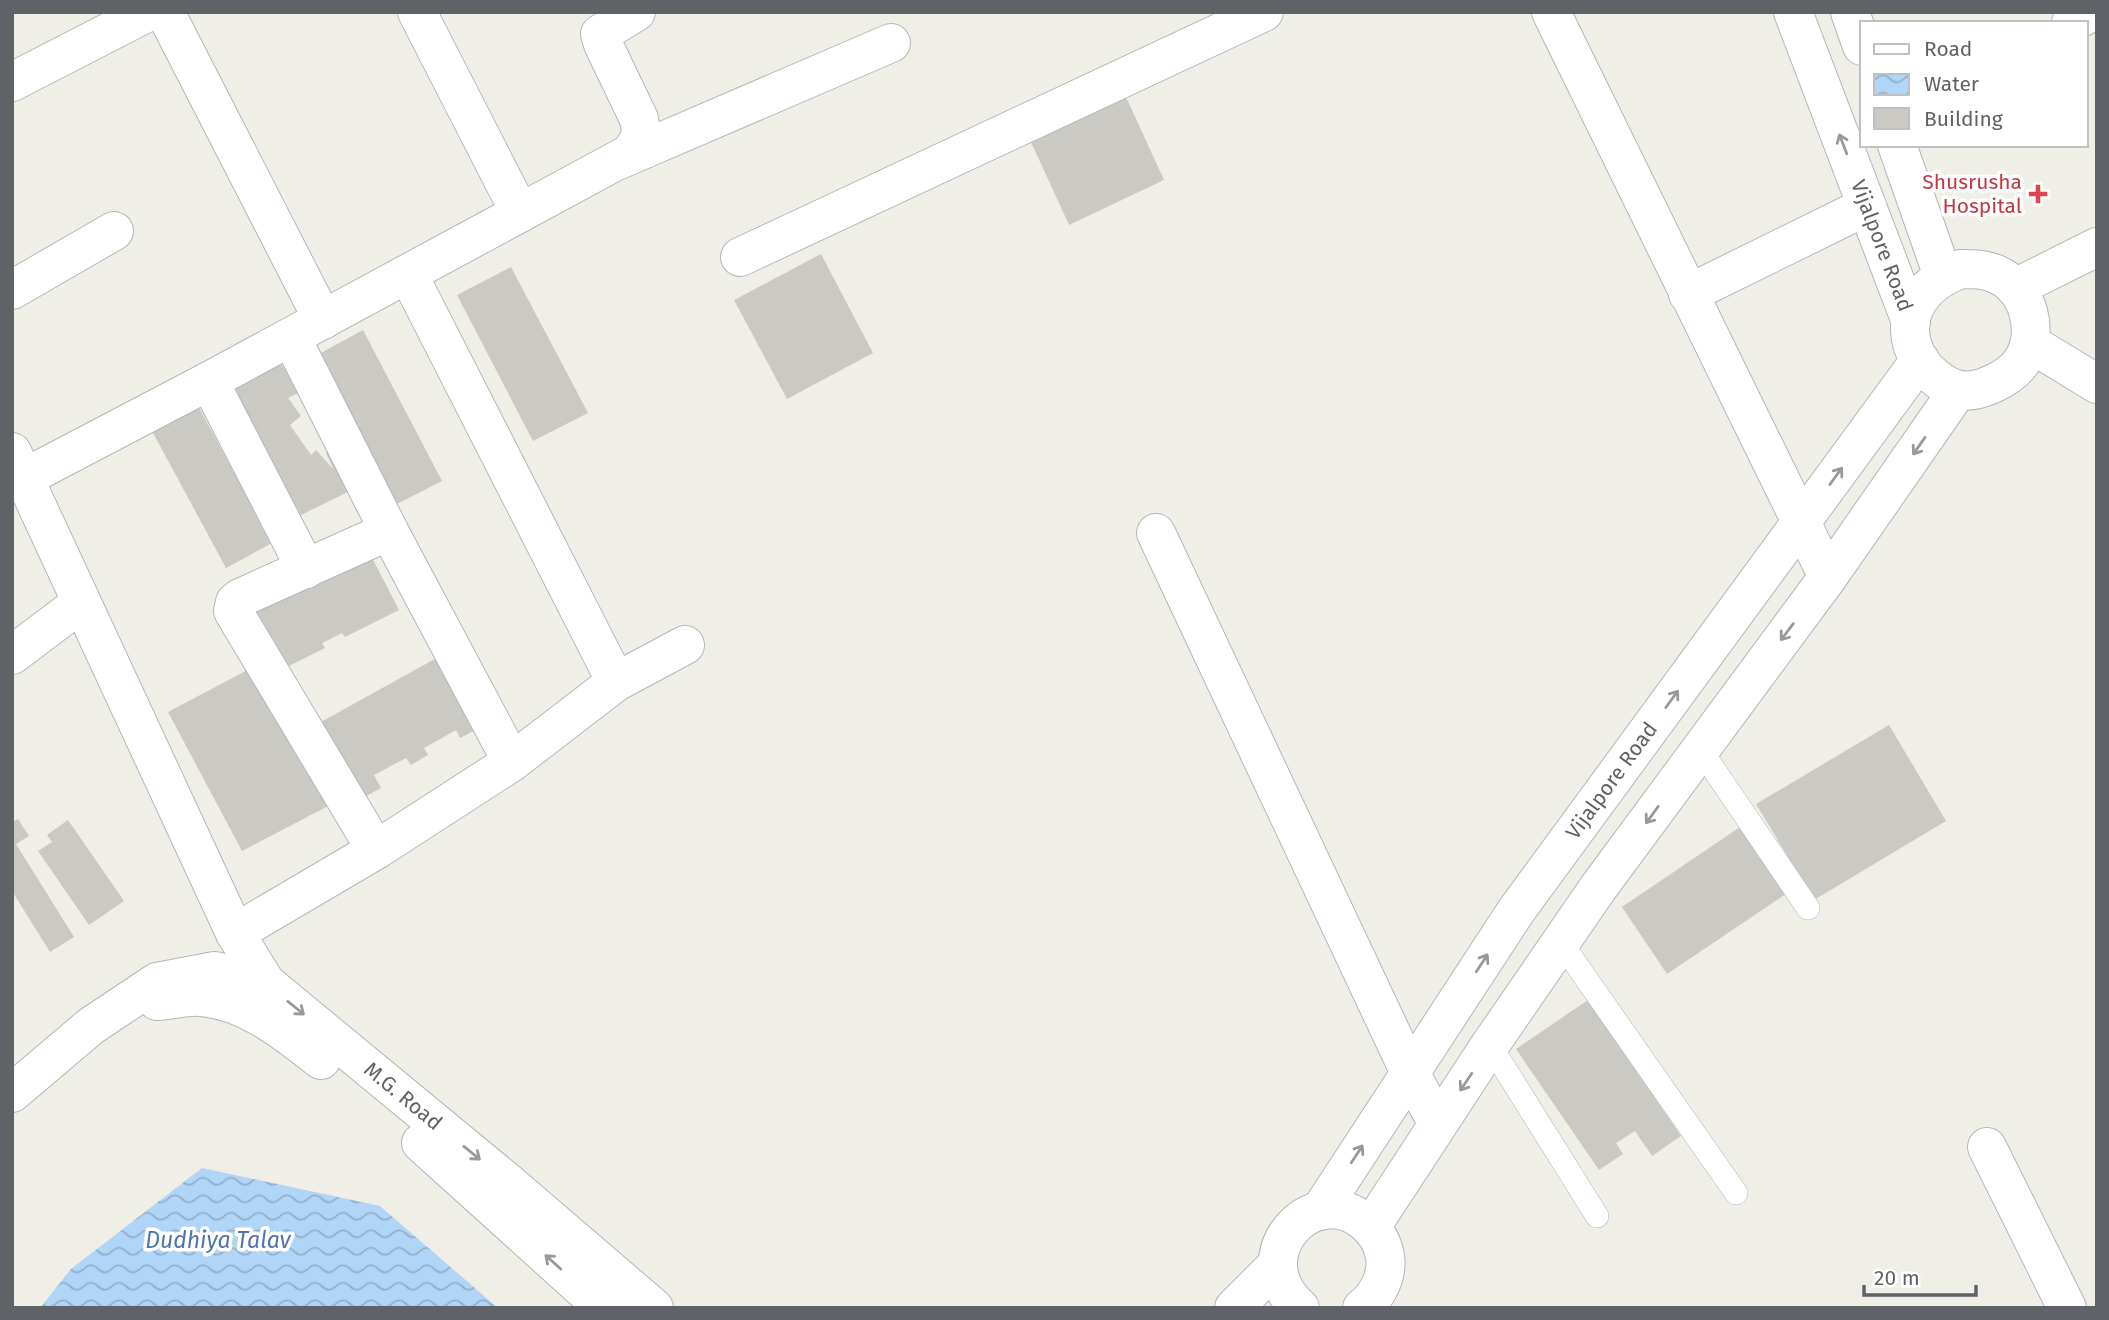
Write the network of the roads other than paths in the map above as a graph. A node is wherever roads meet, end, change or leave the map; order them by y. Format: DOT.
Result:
graph roads {
  1 [pos="148,12"];
  2 [pos="165,12"];
  3 [pos="417,12"];
  4 [pos="636,12"];
  5 [pos="1264,12"];
  6 [pos="1551,12"];
  7 [pos="1793,12"];
  8 [pos="1850,12"];
  9 [pos="2092,12"];
  10 [pos="2075,21"];
  11 [pos="1860,41"];
  12 [pos="891,43"];
  13 [pos="12,82"];
  14 [pos="1898,147"];
  15 [pos="618,160"];
  16 [pos="1867,206"];
  17 [pos="520,213"];
  18 [pos="114,231"];
  19 [pos="2097,247"];
  20 [pos="740,257"];
  21 [pos="408,274"];
  22 [pos="1942,276"];
  23 [pos="2015,288"];
  24 [pos="12,290"];
  25 [pos="1688,294"];
  26 [pos="1911,322"];
  27 [pos="307,328"];
  28 [pos="2030,342"];
  29 [pos="1920,360"];
  30 [pos="209,382"];
  31 [pos="2097,384"];
  32 [pos="1958,390"];
  33 [pos="18,465"];
  34 [pos="1801,524"];
  35 [pos="389,531"];
  36 [pos="1156,533"];
  37 [pos="306,569"];
  38 [pos="1828,577"];
  39 [pos="80,603"];
  40 [pos="685,645"];
  41 [pos="12,655"];
  42 [pos="616,682"];
  43 [pos="1700,749"];
  44 [pos="512,762"];
  45 [pos="376,850"];
  46 [pos="1808,908"];
  47 [pos="235,933"];
  48 [pos="1562,944"];
  49 [pos="265,983"];
  50 [pos="124,1004"];
  51 [pos="1490,1045"];
  52 [pos="1410,1073"];
  53 [pos="12,1093"];
  54 [pos="1438,1125"];
  55 [pos="1987,1147"];
  56 [pos="1736,1193"];
  57 [pos="1320,1211"];
  58 [pos="1597,1216"];
  59 [pos="1371,1227"];
  60 [pos="1277,1265"];
  61 [pos="604,1308"];
  62 [pos="654,1308"];
  63 [pos="1234,1308"];
  64 [pos="1300,1308"];
  65 [pos="1362,1308"];
  66 [pos="2067,1308"];
  1 -- 13 [label="street"];
  2 -- 27 [label="street"];
  3 -- 17 [label="street"];
  4 -- 15 [label="street"];
  5 -- 20 [label="street"];
  6 -- 25 [label="street"];
  16 -- 7 [label="street, Vijalpore Road, one-way"];
  8 -- 11 [label="street"];
  9 -- 10 [label="street"];
  12 -- 15 [label="street"];
  14 -- 22 [label="street"];
  15 -- 17 [label="street"];
  16 -- 25 [label="street"];
  16 -- 26 [label="street, Vijalpore Road"];
  17 -- 21 [label="street"];
  18 -- 24 [label="street"];
  19 -- 23 [label="street"];
  21 -- 27 [label="street"];
  21 -- 42 [label="street"];
  22 -- 23 [label="street"];
  22 -- 26 [label="street"];
  23 -- 28 [label="street"];
  25 -- 34 [label="street"];
  26 -- 29 [label="street"];
  27 -- 30 [label="street"];
  27 -- 35 [label="street"];
  28 -- 31 [label="street"];
  28 -- 32 [label="street"];
  29 -- 32 [label="street"];
  34 -- 29 [label="street, Vijalpore Road, one-way"];
  30 -- 33 [label="street"];
  30 -- 37 [label="street"];
  32 -- 38 [label="street, one-way"];
  33 -- 39 [label="street"];
  34 -- 38 [label="street"];
  52 -- 34 [label="street, Vijalpore Road, one-way"];
  35 -- 37 [label="street"];
  35 -- 44 [label="street"];
  36 -- 52 [label="street"];
  37 -- 45 [label="street"];
  38 -- 43 [label="street, one-way"];
  39 -- 41 [label="street"];
  39 -- 47 [label="street"];
  40 -- 42 [label="street"];
  42 -- 44 [label="street"];
  43 -- 46 [label="lane"];
  43 -- 48 [label="street, one-way"];
  44 -- 45 [label="street"];
  45 -- 47 [label="street"];
  47 -- 49 [label="street"];
  48 -- 51 [label="street"];
  48 -- 56 [label="lane"];
  49 -- 50 [label="street, M.G. Road"];
  49 -- 62 [label="street, M.G. Road, one-way"];
  50 -- 53 [label="street, M.G. Road"];
  61 -- 50 [label="street, one-way"];
  51 -- 54 [label="street, one-way"];
  51 -- 58 [label="lane"];
  52 -- 54 [label="street"];
  57 -- 52 [label="street, Vijalpore Road, one-way"];
  54 -- 59 [label="street"];
  55 -- 66 [label="street"];
  57 -- 59 [label="street"];
  57 -- 60 [label="street, Vijalpore Road"];
  59 -- 65 [label="street"];
  60 -- 63 [label="street, Vijalpore Road"];
  60 -- 64 [label="street"];
}
